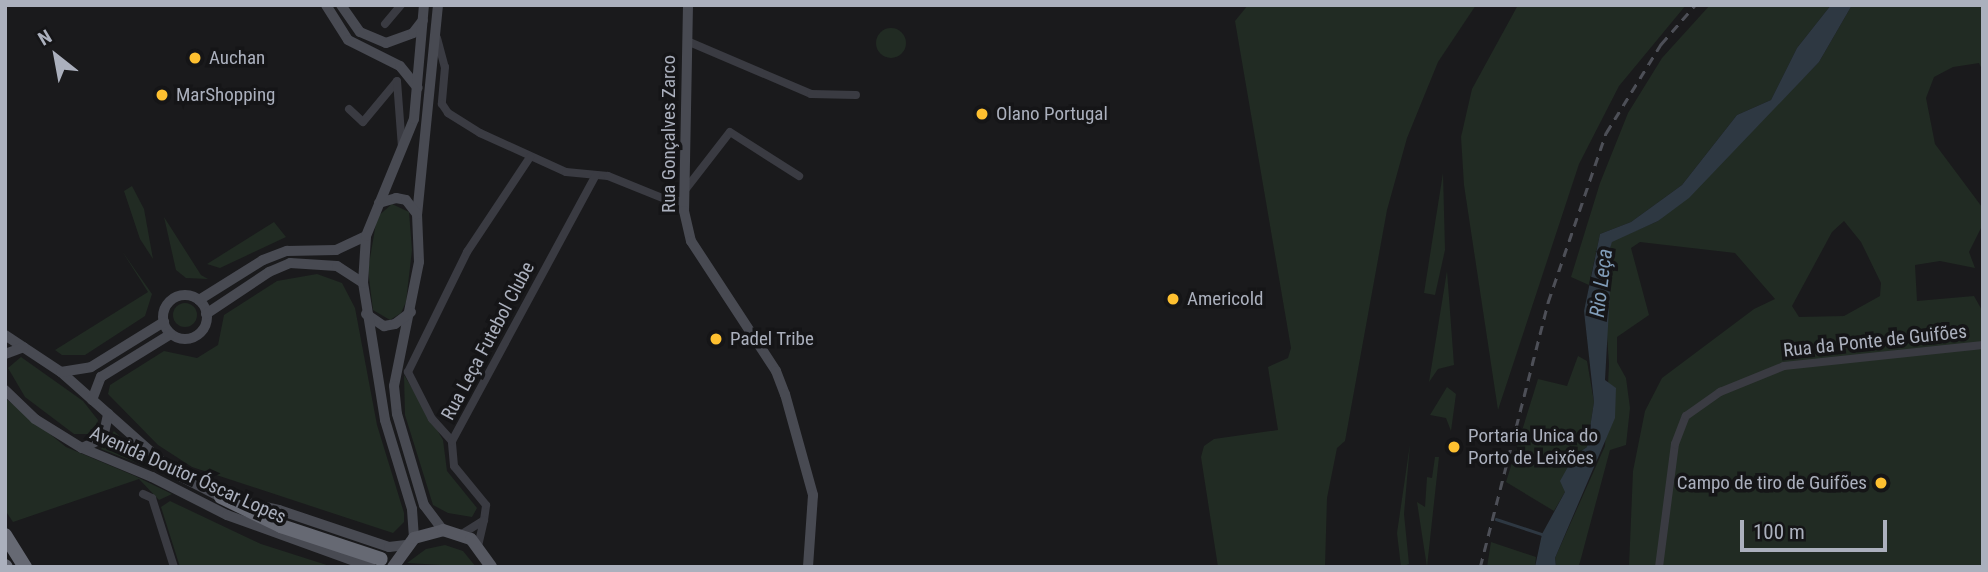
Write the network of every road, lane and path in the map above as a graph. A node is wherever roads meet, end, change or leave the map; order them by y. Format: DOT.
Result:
graph roads {
  1 [pos="326,5"];
  2 [pos="341,5"];
  3 [pos="401,5"];
  4 [pos="424,5"];
  5 [pos="438,5"];
  6 [pos="688,5"];
  7 [pos="423,20"];
  8 [pos="385,24"];
  9 [pos="436,35"];
  10 [pos="687,41"];
  11 [pos="418,88"];
  12 [pos="856,95"];
  13 [pos="349,109"];
  14 [pos="400,113"];
  15 [pos="414,119"];
  16 [pos="402,156"];
  17 [pos="530,157"];
  18 [pos="596,175"];
  19 [pos="799,176"];
  20 [pos="684,196"];
  21 [pos="379,203"];
  22 [pos="417,214"];
  23 [pos="366,236"];
  24 [pos="363,283"];
  25 [pos="199,300"];
  26 [pos="411,312"];
  27 [pos="206,314"];
  28 [pos="366,314"];
  29 [pos="164,322"];
  30 [pos="171,334"];
  31 [pos="5,335"];
  32 [pos="1983,345"];
  33 [pos="24,347"];
  34 [pos="5,354"];
  35 [pos="61,372"];
  36 [pos="5,390"];
  37 [pos="92,400"];
  38 [pos="108,414"];
  39 [pos="452,441"];
  40 [pos="82,449"];
  41 [pos="143,495"];
  42 [pos="221,497"];
  43 [pos="484,520"];
  44 [pos="443,530"];
  45 [pos="462,534"];
  46 [pos="5,535"];
  47 [pos="410,541"];
  48 [pos="478,545"];
  49 [pos="382,564"];
  50 [pos="492,565"];
  51 [pos="25,567"];
  52 [pos="174,567"];
  53 [pos="808,567"];
  54 [pos="1660,567"];
  1 -- 11 [label="main road"];
  2 -- 7 [label="main road"];
  3 -- 8 [label="street"];
  4 -- 7 [label="main road"];
  5 -- 9 [label="main road"];
  6 -- 10 [label="main road, Rua Gonçalves Zarco"];
  7 -- 11 [label="main road"];
  9 -- 17 [label="street"];
  9 -- 22 [label="main road"];
  10 -- 12 [label="street"];
  10 -- 20 [label="main road, Rua Gonçalves Zarco"];
  11 -- 15 [label="main road"];
  13 -- 14 [label="street"];
  14 -- 15 [label="street"];
  14 -- 16 [label="street"];
  15 -- 16 [label="main road"];
  16 -- 21 [label="main road"];
  17 -- 18 [label="street"];
  17 -- 39 [label="street"];
  18 -- 20 [label="street"];
  18 -- 39 [label="street, Rua Leça Futebol Clube"];
  19 -- 20 [label="street"];
  20 -- 53 [label="main road, Rua Gonçalves Zarco"];
  21 -- 22 [label="main road"];
  21 -- 23 [label="main road"];
  22 -- 26 [label="main road"];
  23 -- 24 [label="main road"];
  23 -- 25 [label="main road"];
  24 -- 27 [label="main road"];
  24 -- 28 [label="main road"];
  25 -- 27 [label="main road"];
  25 -- 29 [label="main road"];
  26 -- 28 [label="main road"];
  26 -- 44 [label="main road"];
  27 -- 30 [label="main road"];
  28 -- 47 [label="main road"];
  29 -- 30 [label="main road"];
  29 -- 35 [label="main road"];
  30 -- 37 [label="main road"];
  31 -- 33 [label="main road, Avenida Doutor Óscar Lopes"];
  32 -- 54 [label="street, Rua da Ponte de Guifões"];
  33 -- 34 [label="main road"];
  33 -- 35 [label="main road, Avenida Doutor Óscar Lopes"];
  35 -- 37 [label="main road, Avenida Doutor Óscar Lopes"];
  36 -- 40 [label="main road, Avenida Doutor Óscar Lopes"];
  37 -- 38 [label="main road, Avenida Doutor Óscar Lopes"];
  38 -- 40 [label="main road"];
  38 -- 42 [label="main road, Avenida Doutor Óscar Lopes"];
  39 -- 43 [label="street, Rua Leça Futebol Clube"];
  40 -- 49 [label="main road, Avenida Doutor Óscar Lopes"];
  41 -- 52 [label="street"];
  42 -- 47 [label="main road, Avenida Doutor Óscar Lopes"];
  42 -- 49 [label="highway"];
  43 -- 45 [label="street"];
  43 -- 48 [label="street"];
  44 -- 45 [label="main road"];
  44 -- 47 [label="main road"];
  45 -- 48 [label="main road"];
  46 -- 51 [label="highway"];
  47 -- 49 [label="main road"];
  48 -- 50 [label="main road"];
}
